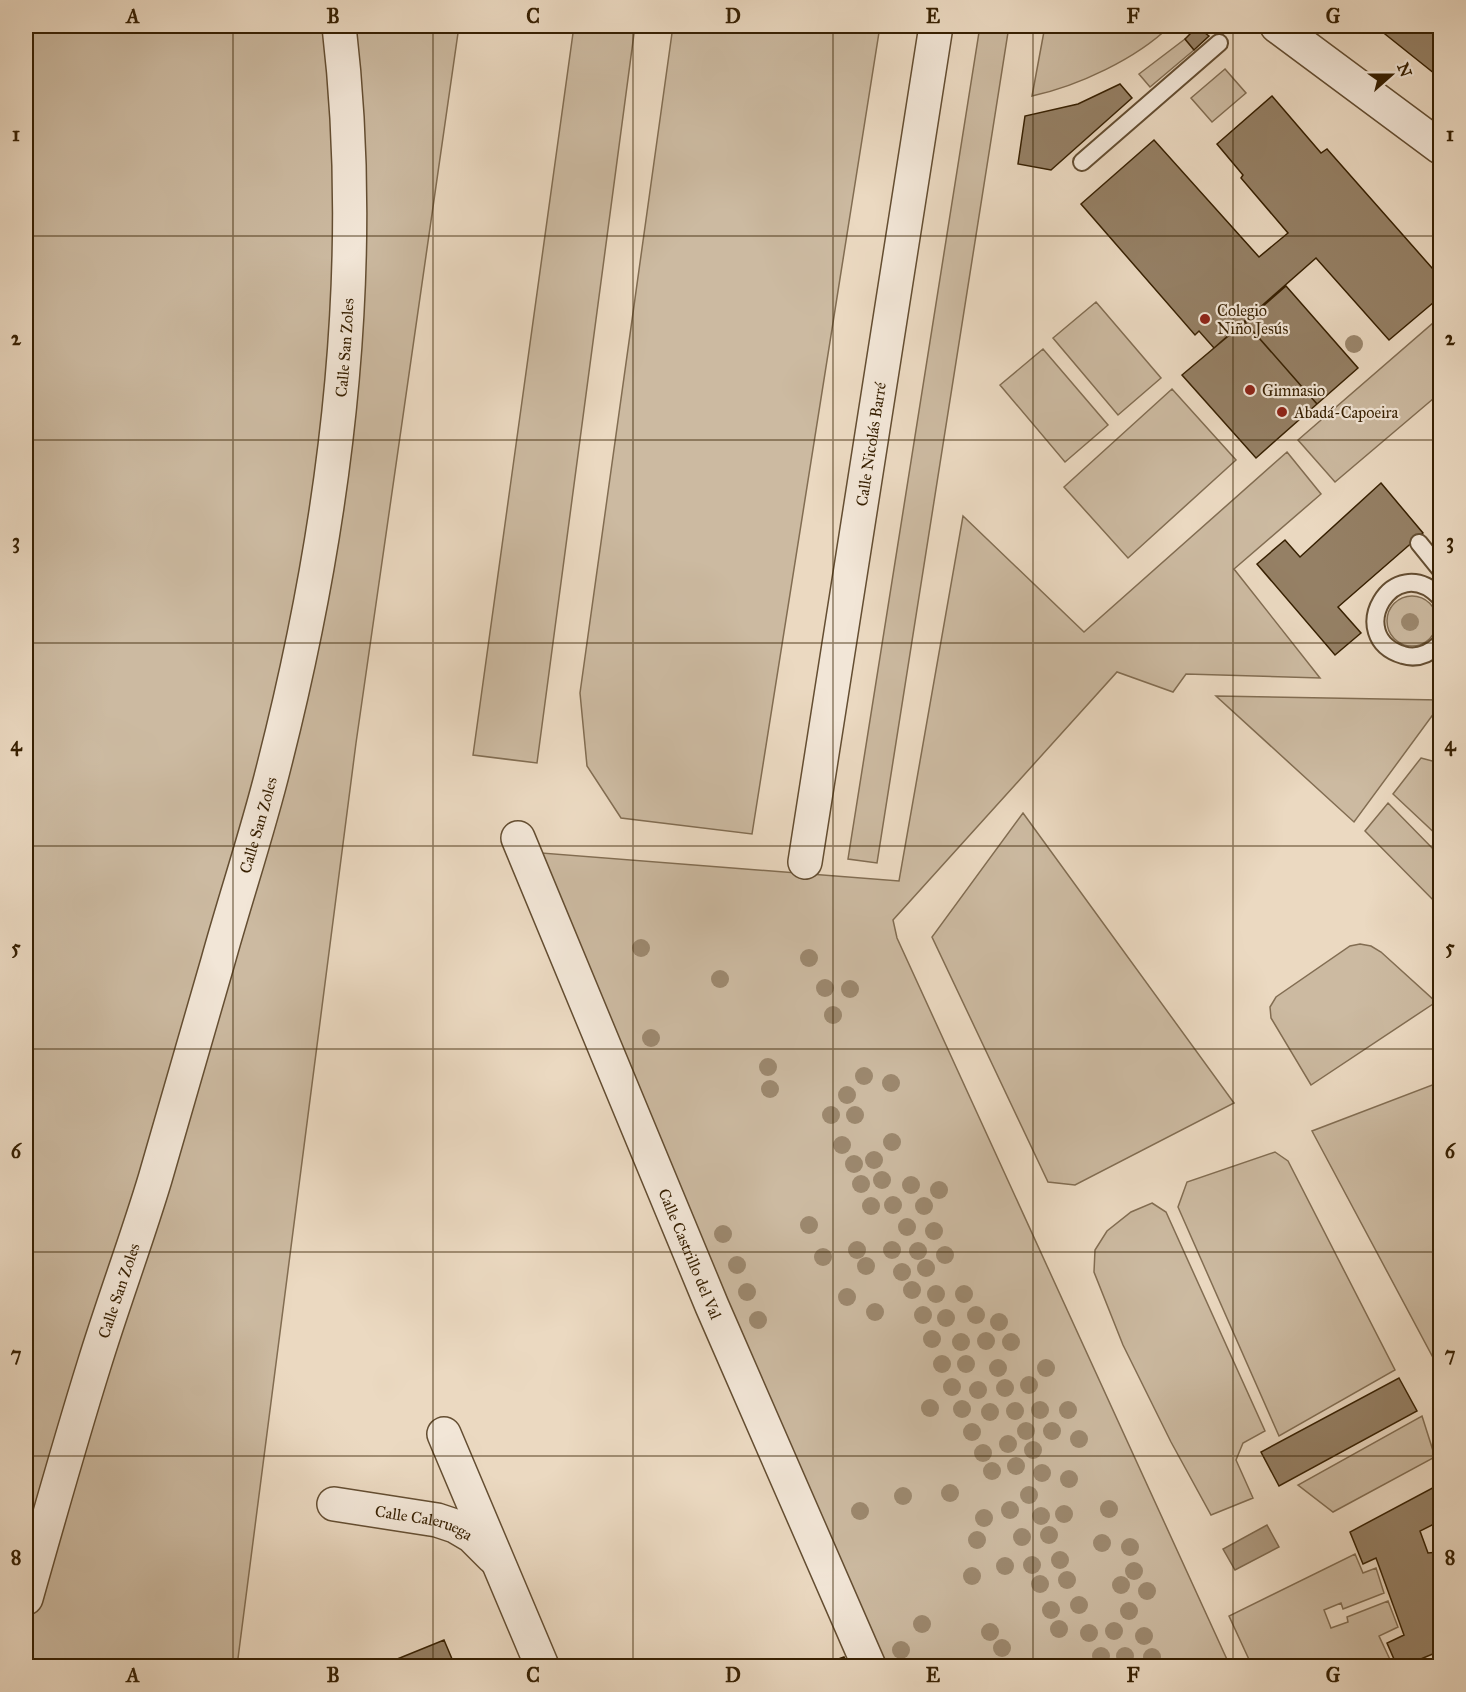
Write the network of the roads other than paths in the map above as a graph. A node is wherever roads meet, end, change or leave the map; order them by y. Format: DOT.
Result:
graph roads {
  1 [pos="339,26"];
  2 [pos="936,26"];
  3 [pos="1277,26"];
  4 [pos="1219,43"];
  5 [pos="1440,147"];
  6 [pos="1082,162"];
  7 [pos="1419,543"];
  8 [pos="1440,569"];
  9 [pos="1440,597"];
  10 [pos="1440,644"];
  11 [pos="518,837"];
  12 [pos="804,862"];
  13 [pos="444,1434"];
  14 [pos="334,1504"];
  15 [pos="499,1564"];
  16 [pos="26,1598"];
  17 [pos="542,1666"];
  18 [pos="869,1666"];
  1 -- 16 [label="street, Calle San Zoles"];
  2 -- 12 [label="street, Calle Nicolás Barré"];
  3 -- 5 [label="street"];
  4 -- 6 [label="lane"];
  7 -- 8 [label="lane"];
  9 -- 10 [label="lane"];
  11 -- 18 [label="street, Calle Castrillo del Val"];
  13 -- 15 [label="street, Calle Caleruega"];
  14 -- 15 [label="street, Calle Caleruega"];
  15 -- 17 [label="street, Calle Caleruega"];
}
